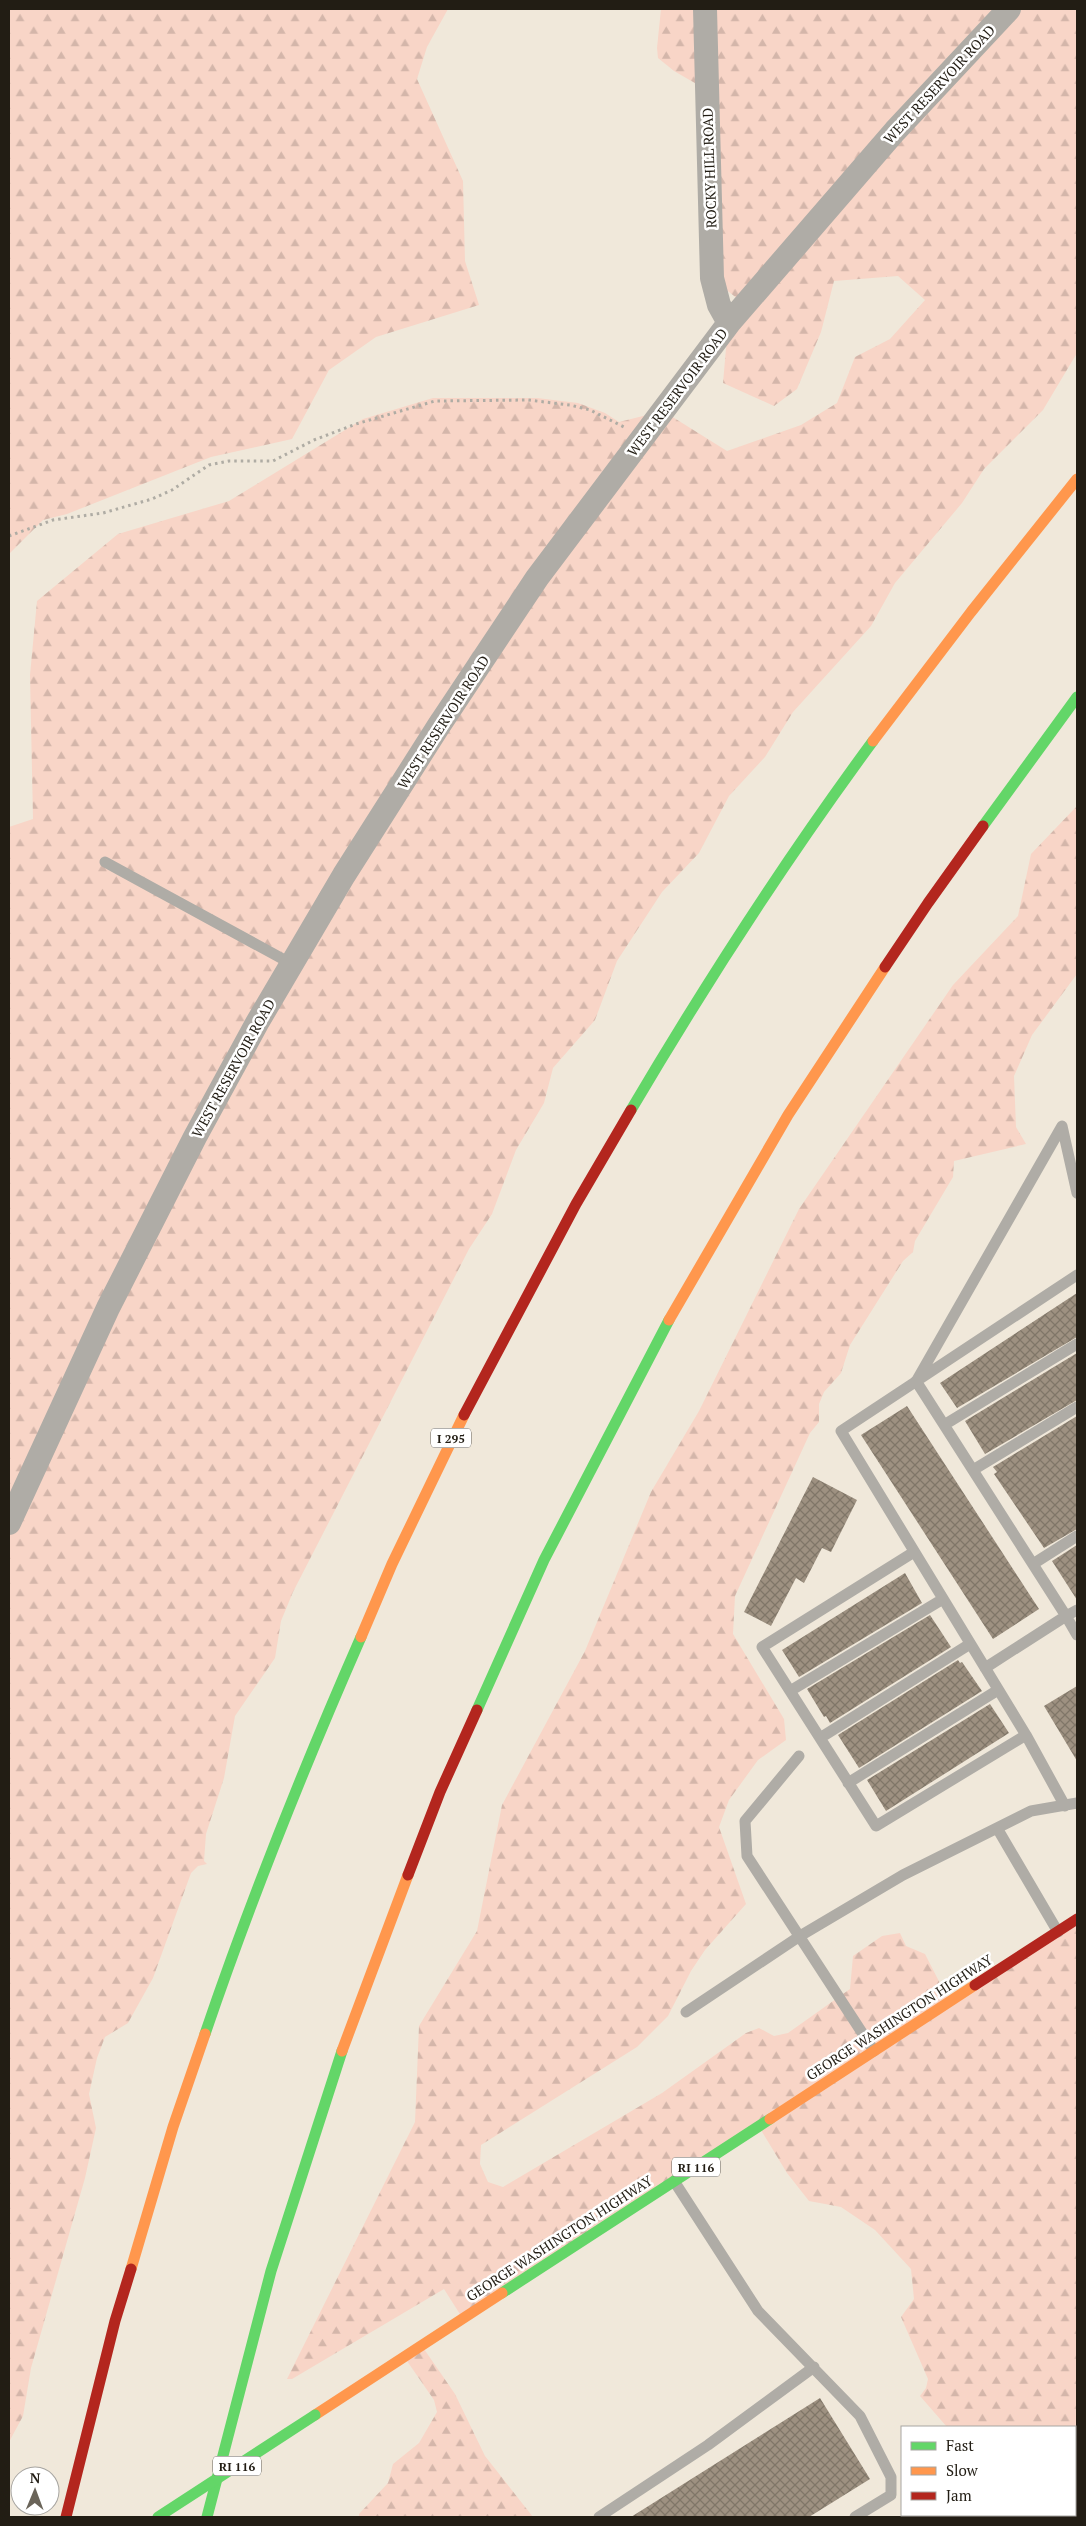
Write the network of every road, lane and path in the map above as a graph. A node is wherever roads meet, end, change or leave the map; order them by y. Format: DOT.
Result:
graph roads {
  1 [pos="705,9"];
  2 [pos="1009,9"];
  3 [pos="729,323"];
  4 [pos="638,442"];
  5 [pos="1077,479"];
  6 [pos="9,536"];
  7 [pos="1077,697"];
  8 [pos="105,862"];
  9 [pos="292,964"];
  10 [pos="1077,1193"];
  11 [pos="1077,1275"];
  12 [pos="1077,1344"];
  13 [pos="916,1381"];
  14 [pos="1077,1407"];
  15 [pos="944,1425"];
  16 [pos="973,1470"];
  17 [pos="9,1523"];
  18 [pos="1077,1536"];
  19 [pos="914,1552"];
  20 [pos="1033,1564"];
  21 [pos="943,1599"];
  22 [pos="1077,1610"];
  23 [pos="1066,1616"];
  24 [pos="1077,1635"];
  25 [pos="970,1644"];
  26 [pos="985,1668"];
  27 [pos="998,1690"];
  28 [pos="790,1691"];
  29 [pos="1026,1736"];
  30 [pos="820,1738"];
  31 [pos="798,1756"];
  32 [pos="848,1783"];
  33 [pos="1077,1803"];
  34 [pos="1065,1806"];
  35 [pos="997,1828"];
  36 [pos="1077,1919"];
  37 [pos="1058,1932"];
  38 [pos="800,1936"];
  39 [pos="686,2012"];
  40 [pos="874,2051"];
  41 [pos="674,2181"];
  42 [pos="814,2366"];
  43 [pos="66,2517"];
  44 [pos="158,2517"];
  45 [pos="208,2517"];
  46 [pos="599,2517"];
  47 [pos="855,2517"];
  1 -- 3 [label="street, ROCKY HILL ROAD"];
  2 -- 3 [label="street, WEST RESERVOIR ROAD"];
  3 -- 4 [label="street, WEST RESERVOIR ROAD"];
  4 -- 6 [label="path"];
  4 -- 9 [label="street, WEST RESERVOIR ROAD"];
  5 -- 43 [label="main road, I 295"];
  7 -- 45 [label="main road"];
  8 -- 9 [label="lane"];
  9 -- 17 [label="street, WEST RESERVOIR ROAD"];
  10 -- 13 [label="lane"];
  11 -- 13 [label="lane"];
  12 -- 15 [label="lane"];
  13 -- 15 [label="lane"];
  13 -- 19 [label="lane"];
  14 -- 16 [label="lane"];
  15 -- 16 [label="lane"];
  16 -- 20 [label="lane"];
  18 -- 20 [label="lane"];
  19 -- 21 [label="lane"];
  19 -- 28 [label="lane"];
  20 -- 23 [label="lane"];
  21 -- 25 [label="lane"];
  21 -- 28 [label="lane"];
  22 -- 23 [label="lane"];
  23 -- 24 [label="lane"];
  23 -- 26 [label="lane"];
  25 -- 26 [label="lane"];
  25 -- 30 [label="lane"];
  26 -- 27 [label="lane"];
  27 -- 29 [label="lane"];
  27 -- 32 [label="lane"];
  28 -- 30 [label="lane"];
  29 -- 32 [label="lane"];
  29 -- 34 [label="lane"];
  30 -- 32 [label="lane"];
  31 -- 38 [label="lane"];
  33 -- 34 [label="lane"];
  34 -- 35 [label="lane"];
  35 -- 37 [label="lane"];
  35 -- 38 [label="lane"];
  36 -- 37 [label="main road, GEORGE WASHINGTON HIGHWAY / RI 116"];
  37 -- 40 [label="main road, GEORGE WASHINGTON HIGHWAY / RI 116"];
  38 -- 39 [label="lane"];
  38 -- 40 [label="lane"];
  40 -- 41 [label="main road, GEORGE WASHINGTON HIGHWAY / RI 116"];
  41 -- 42 [label="lane"];
  41 -- 44 [label="main road, GEORGE WASHINGTON HIGHWAY / RI 116, bridge"];
  42 -- 46 [label="lane"];
  42 -- 47 [label="lane"];
}
